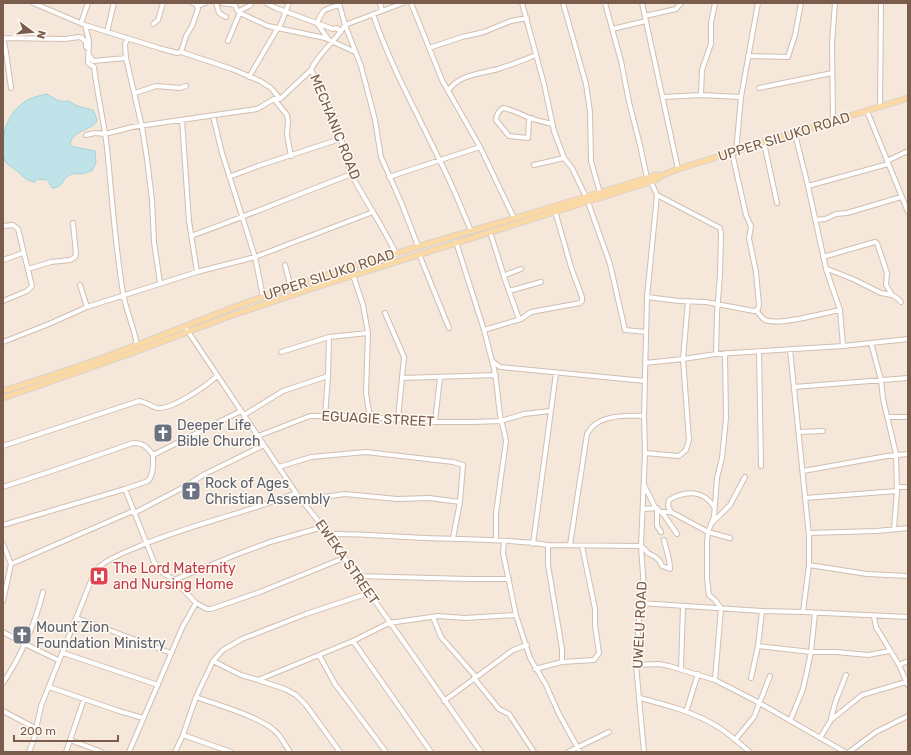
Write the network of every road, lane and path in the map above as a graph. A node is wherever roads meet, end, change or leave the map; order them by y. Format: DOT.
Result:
graph roads {
  1 [pos="33,3"];
  2 [pos="88,3"];
  3 [pos="114,3"];
  4 [pos="163,3"];
  5 [pos="192,3"];
  6 [pos="204,3"];
  7 [pos="216,3"];
  8 [pos="222,3"];
  9 [pos="252,3"];
  10 [pos="266,3"];
  11 [pos="289,3"];
  12 [pos="380,3"];
  13 [pos="403,3"];
  14 [pos="411,3"];
  15 [pos="522,3"];
  16 [pos="563,3"];
  17 [pos="604,3"];
  18 [pos="642,3"];
  19 [pos="681,3"];
  20 [pos="715,3"];
  21 [pos="758,3"];
  22 [pos="801,3"];
  23 [pos="835,3"];
  24 [pos="881,3"];
  25 [pos="234,4"];
  26 [pos="339,4"];
  27 [pos="198,6"];
  28 [pos="285,11"];
  29 [pos="382,11"];
  30 [pos="239,13"];
  31 [pos="373,14"];
  32 [pos="226,17"];
  33 [pos="527,18"];
  34 [pos="646,19"];
  35 [pos="318,23"];
  36 [pos="83,24"];
  37 [pos="152,24"];
  38 [pos="345,26"];
  39 [pos="280,28"];
  40 [pos="612,29"];
  41 [pos="107,32"];
  42 [pos="341,32"];
  43 [pos="124,37"];
  44 [pos="3,38"];
  45 [pos="228,41"];
  46 [pos="332,41"];
  47 [pos="429,48"];
  48 [pos="181,52"];
  49 [pos="355,52"];
  50 [pos="88,54"];
  51 [pos="536,55"];
  52 [pos="748,56"];
  53 [pos="126,58"];
  54 [pos="311,70"];
  55 [pos="832,73"];
  56 [pos="249,77"];
  57 [pos="186,86"];
  58 [pos="11,88"];
  59 [pos="759,88"];
  60 [pos="448,91"];
  61 [pos="135,93"];
  62 [pos="701,95"];
  63 [pos="741,96"];
  64 [pos="663,98"];
  65 [pos="908,98"];
  66 [pos="274,99"];
  67 [pos="280,99"];
  68 [pos="880,107"];
  69 [pos="867,111"];
  70 [pos="213,116"];
  71 [pos="532,118"];
  72 [pos="182,120"];
  73 [pos="832,121"];
  74 [pos="552,124"];
  75 [pos="142,127"];
  76 [pos="105,134"];
  77 [pos="795,134"];
  78 [pos="86,135"];
  79 [pos="340,139"];
  80 [pos="764,143"];
  81 [pos="480,147"];
  82 [pos="908,151"];
  83 [pos="734,153"];
  84 [pos="291,156"];
  85 [pos="564,158"];
  86 [pos="440,160"];
  87 [pos="888,162"];
  88 [pos="534,165"];
  89 [pos="678,169"];
  90 [pos="352,174"];
  91 [pos="660,176"];
  92 [pos="229,177"];
  93 [pos="389,177"];
  94 [pos="647,178"];
  95 [pos="651,182"];
  96 [pos="808,186"];
  97 [pos="600,193"];
  98 [pos="657,195"];
  99 [pos="901,197"];
  100 [pos="587,199"];
  101 [pos="906,201"];
  102 [pos="777,203"];
  103 [pos="555,211"];
  104 [pos="373,212"];
  105 [pos="908,212"];
  106 [pos="242,218"];
  107 [pos="514,218"];
  108 [pos="815,220"];
  109 [pos="73,223"];
  110 [pos="3,226"];
  111 [pos="471,231"];
  112 [pos="490,232"];
  113 [pos="191,236"];
  114 [pos="456,242"];
  115 [pos="418,246"];
  116 [pos="23,253"];
  117 [pos="396,254"];
  118 [pos="419,254"];
  119 [pos="255,257"];
  120 [pos="823,257"];
  121 [pos="3,260"];
  122 [pos="285,265"];
  123 [pos="28,269"];
  124 [pos="521,269"];
  125 [pos="826,270"];
  126 [pos="197,272"];
  127 [pos="353,275"];
  128 [pos="504,277"];
  129 [pos="541,282"];
  130 [pos="160,283"];
  131 [pos="80,285"];
  132 [pos="291,288"];
  133 [pos="509,291"];
  134 [pos="124,295"];
  135 [pos="892,295"];
  136 [pos="647,296"];
  137 [pos="263,297"];
  138 [pos="3,301"];
  139 [pos="688,301"];
  140 [pos="901,302"];
  141 [pos="718,304"];
  142 [pos="86,307"];
  143 [pos="757,310"];
  144 [pos="840,310"];
  145 [pos="385,313"];
  146 [pos="519,320"];
  147 [pos="185,326"];
  148 [pos="449,328"];
  149 [pos="484,330"];
  150 [pos="188,332"];
  151 [pos="646,332"];
  152 [pos="368,333"];
  153 [pos="329,337"];
  154 [pos="908,339"];
  155 [pos="3,342"];
  156 [pos="871,343"];
  157 [pos="137,345"];
  158 [pos="843,346"];
  159 [pos="790,349"];
  160 [pos="759,351"];
  161 [pos="281,352"];
  162 [pos="725,353"];
  163 [pos="716,354"];
  164 [pos="683,359"];
  165 [pos="492,361"];
  166 [pos="645,363"];
  167 [pos="556,373"];
  168 [pos="496,375"];
  169 [pos="217,376"];
  170 [pos="328,376"];
  171 [pos="440,376"];
  172 [pos="402,378"];
  173 [pos="908,378"];
  174 [pos="881,380"];
  175 [pos="645,381"];
  176 [pos="794,387"];
  177 [pos="3,391"];
  178 [pos="3,398"];
  179 [pos="241,411"];
  180 [pos="550,411"];
  181 [pos="244,415"];
  182 [pos="325,416"];
  183 [pos="644,416"];
  184 [pos="888,417"];
  185 [pos="370,418"];
  186 [pos="908,418"];
  187 [pos="398,419"];
  188 [pos="501,421"];
  189 [pos="435,422"];
  190 [pos="824,431"];
  191 [pos="799,432"];
  192 [pos="258,436"];
  193 [pos="264,445"];
  194 [pos="3,446"];
  195 [pos="645,453"];
  196 [pos="896,454"];
  197 [pos="908,454"];
  198 [pos="153,455"];
  199 [pos="761,466"];
  200 [pos="279,467"];
  201 [pos="802,471"];
  202 [pos="745,477"];
  203 [pos="644,485"];
  204 [pos="3,487"];
  205 [pos="908,487"];
  206 [pos="124,489"];
  207 [pos="897,489"];
  208 [pos="296,493"];
  209 [pos="806,498"];
  210 [pos="302,500"];
  211 [pos="460,502"];
  212 [pos="714,507"];
  213 [pos="643,509"];
  214 [pos="659,510"];
  215 [pos="133,512"];
  216 [pos="671,512"];
  217 [pos="712,523"];
  218 [pos="3,525"];
  219 [pos="323,527"];
  220 [pos="908,528"];
  221 [pos="894,529"];
  222 [pos="660,532"];
  223 [pos="708,532"];
  224 [pos="809,533"];
  225 [pos="328,534"];
  226 [pos="677,534"];
  227 [pos="453,538"];
  228 [pos="730,538"];
  229 [pos="496,540"];
  230 [pos="664,540"];
  231 [pos="504,541"];
  232 [pos="3,544"];
  233 [pos="145,544"];
  234 [pos="533,544"];
  235 [pos="548,545"];
  236 [pos="570,545"];
  237 [pos="582,546"];
  238 [pos="641,546"];
  239 [pos="344,558"];
  240 [pos="11,564"];
  241 [pos="809,565"];
  242 [pos="357,576"];
  243 [pos="908,576"];
  244 [pos="509,579"];
  245 [pos="174,580"];
  246 [pos="43,592"];
  247 [pos="369,593"];
  248 [pos="3,601"];
  249 [pos="196,603"];
  250 [pos="640,603"];
  251 [pos="683,606"];
  252 [pos="721,608"];
  253 [pos="762,611"];
  254 [pos="803,612"];
  255 [pos="815,613"];
  256 [pos="516,615"];
  257 [pos="874,616"];
  258 [pos="433,617"];
  259 [pos="908,617"];
  260 [pos="77,618"];
  261 [pos="389,623"];
  262 [pos="3,632"];
  263 [pos="353,641"];
  264 [pos="25,644"];
  265 [pos="527,645"];
  266 [pos="758,646"];
  267 [pos="890,651"];
  268 [pos="811,652"];
  269 [pos="63,653"];
  270 [pos="171,653"];
  271 [pos="319,654"];
  272 [pos="58,660"];
  273 [pos="213,660"];
  274 [pos="908,661"];
  275 [pos="562,662"];
  276 [pos="636,664"];
  277 [pos="899,665"];
  278 [pos="535,668"];
  279 [pos="681,669"];
  280 [pos="698,674"];
  281 [pos="846,675"];
  282 [pos="770,676"];
  283 [pos="475,678"];
  284 [pos="752,678"];
  285 [pos="258,680"];
  286 [pos="715,680"];
  287 [pos="3,683"];
  288 [pos="907,683"];
  289 [pos="158,685"];
  290 [pos="49,687"];
  291 [pos="84,698"];
  292 [pos="196,698"];
  293 [pos="640,698"];
  294 [pos="444,701"];
  295 [pos="760,704"];
  296 [pos="3,711"];
  297 [pos="686,712"];
  298 [pos="908,716"];
  299 [pos="143,718"];
  300 [pos="831,720"];
  301 [pos="790,721"];
  302 [pos="36,728"];
  303 [pos="609,732"];
  304 [pos="183,735"];
  305 [pos="820,738"];
  306 [pos="70,740"];
  307 [pos="735,740"];
  308 [pos="576,747"];
  309 [pos="29,752"];
  310 [pos="66,752"];
  311 [pos="102,752"];
  312 [pos="129,752"];
  313 [pos="175,752"];
  314 [pos="231,752"];
  315 [pos="290,752"];
  316 [pos="340,752"];
  317 [pos="386,752"];
  318 [pos="431,752"];
  319 [pos="480,752"];
  320 [pos="534,752"];
  321 [pos="568,752"];
  322 [pos="580,752"];
  323 [pos="644,752"];
  324 [pos="750,752"];
  325 [pos="845,752"];
  326 [pos="849,752"];
  1 -- 36 [label="street"];
  2 -- 36 [label="street"];
  3 -- 41 [label="street"];
  4 -- 37 [label="street"];
  5 -- 27 [label="street"];
  6 -- 27 [label="street"];
  7 -- 32 [label="street"];
  8 -- 25 [label="street"];
  9 -- 30 [label="street"];
  10 -- 28 [label="street"];
  11 -- 28 [label="street"];
  12 -- 29 [label="street"];
  13 -- 29 [label="street"];
  14 -- 47 [label="street"];
  15 -- 33 [label="street"];
  16 -- 97 [label="street"];
  17 -- 40 [label="street"];
  18 -- 34 [label="street"];
  19 -- 34 [label="street"];
  20 -- 62 [label="street"];
  21 -- 52 [label="street"];
  22 -- 52 [label="street"];
  23 -- 55 [label="street"];
  24 -- 68 [label="street"];
  25 -- 30 [label="street"];
  26 -- 35 [label="street"];
  26 -- 38 [label="street"];
  27 -- 48 [label="street"];
  28 -- 35 [label="street"];
  28 -- 39 [label="street"];
  29 -- 31 [label="street"];
  30 -- 39 [label="street"];
  30 -- 45 [label="street"];
  31 -- 38 [label="street"];
  31 -- 86 [label="street"];
  33 -- 47 [label="street"];
  33 -- 51 [label="street"];
  34 -- 40 [label="street"];
  34 -- 64 [label="street"];
  35 -- 42 [label="street"];
  35 -- 46 [label="street"];
  36 -- 41 [label="street"];
  36 -- 50 [label="street"];
  38 -- 42 [label="street, MECHANIC ROAD"];
  38 -- 49 [label="street"];
  39 -- 46 [label="street"];
  39 -- 56 [label="street"];
  40 -- 94 [label="street"];
  41 -- 43 [label="street"];
  42 -- 46 [label="street, MECHANIC ROAD"];
  43 -- 48 [label="street"];
  43 -- 53 [label="street"];
  44 -- 50 [label="street"];
  44 -- 58 [label="street"];
  46 -- 49 [label="street"];
  46 -- 54 [label="street, MECHANIC ROAD"];
  47 -- 60 [label="street"];
  48 -- 56 [label="street"];
  49 -- 93 [label="street"];
  50 -- 53 [label="street"];
  50 -- 76 [label="street"];
  51 -- 60 [label="street"];
  51 -- 74 [label="street"];
  52 -- 63 [label="street"];
  53 -- 61 [label="street"];
  54 -- 67 [label="street"];
  54 -- 79 [label="street, MECHANIC ROAD"];
  55 -- 59 [label="street"];
  55 -- 73 [label="street"];
  56 -- 67 [label="street"];
  57 -- 61 [label="street"];
  60 -- 81 [label="street"];
  61 -- 75 [label="street"];
  62 -- 63 [label="street"];
  62 -- 64 [label="street"];
  63 -- 83 [label="street"];
  64 -- 89 [label="street"];
  65 -- 68 [label="main road, UPPER SILUKO ROAD"];
  66 -- 67 [label="street"];
  66 -- 70 [label="street"];
  66 -- 84 [label="street"];
  68 -- 69 [label="main road, UPPER SILUKO ROAD"];
  69 -- 73 [label="main road, UPPER SILUKO ROAD"];
  69 -- 87 [label="street"];
  70 -- 72 [label="street"];
  70 -- 92 [label="street"];
  71 -- 71 [label="street"];
  71 -- 74 [label="street"];
  72 -- 75 [label="street"];
  72 -- 113 [label="street"];
  73 -- 77 [label="main road, UPPER SILUKO ROAD"];
  74 -- 85 [label="street"];
  75 -- 76 [label="street"];
  75 -- 130 [label="street"];
  76 -- 78 [label="street"];
  76 -- 134 [label="street"];
  77 -- 80 [label="main road, UPPER SILUKO ROAD"];
  77 -- 96 [label="street"];
  79 -- 84 [label="street"];
  79 -- 90 [label="street, MECHANIC ROAD"];
  80 -- 83 [label="main road, UPPER SILUKO ROAD"];
  80 -- 102 [label="street"];
  81 -- 86 [label="street"];
  81 -- 107 [label="street"];
  82 -- 87 [label="street"];
  83 -- 89 [label="main road, UPPER SILUKO ROAD"];
  83 -- 143 [label="street"];
  84 -- 92 [label="street"];
  85 -- 88 [label="street"];
  85 -- 100 [label="street"];
  86 -- 93 [label="street"];
  86 -- 111 [label="street"];
  87 -- 96 [label="street"];
  87 -- 99 [label="street"];
  89 -- 91 [label="main road, UPPER SILUKO ROAD"];
  90 -- 104 [label="street, MECHANIC ROAD"];
  90 -- 106 [label="street"];
  91 -- 94 [label="main road, UPPER SILUKO ROAD"];
  91 -- 95 [label="main road, UPPER SILUKO ROAD"];
  92 -- 106 [label="street"];
  93 -- 115 [label="street"];
  94 -- 97 [label="main road, UPPER SILUKO ROAD"];
  95 -- 98 [label="street"];
  95 -- 100 [label="main road, UPPER SILUKO ROAD"];
  96 -- 108 [label="street"];
  97 -- 100 [label="main road, UPPER SILUKO ROAD"];
  98 -- 136 [label="street, UWELU ROAD"];
  98 -- 141 [label="street"];
  99 -- 101 [label="street"];
  99 -- 108 [label="street"];
  100 -- 103 [label="main road, UPPER SILUKO ROAD"];
  100 -- 107 [label="main road, UPPER SILUKO ROAD"];
  100 -- 151 [label="street"];
  101 -- 105 [label="street"];
  103 -- 112 [label="main road, UPPER SILUKO ROAD"];
  103 -- 146 [label="street"];
  104 -- 117 [label="street, MECHANIC ROAD"];
  104 -- 119 [label="street"];
  106 -- 113 [label="street"];
  106 -- 119 [label="street"];
  107 -- 111 [label="main road, UPPER SILUKO ROAD"];
  108 -- 120 [label="street"];
  109 -- 123 [label="street"];
  110 -- 116 [label="street"];
  111 -- 115 [label="main road, UPPER SILUKO ROAD"];
  112 -- 114 [label="main road, UPPER SILUKO ROAD"];
  112 -- 128 [label="street"];
  113 -- 126 [label="street"];
  114 -- 118 [label="main road, UPPER SILUKO ROAD"];
  114 -- 149 [label="street"];
  115 -- 117 [label="main road, UPPER SILUKO ROAD"];
  116 -- 121 [label="street"];
  116 -- 123 [label="street"];
  117 -- 132 [label="main road, UPPER SILUKO ROAD"];
  118 -- 127 [label="main road, UPPER SILUKO ROAD"];
  118 -- 148 [label="street"];
  119 -- 126 [label="street"];
  119 -- 137 [label="street"];
  120 -- 125 [label="street"];
  120 -- 135 [label="street"];
  122 -- 132 [label="street"];
  123 -- 138 [label="street"];
  124 -- 128 [label="street"];
  125 -- 135 [label="street"];
  125 -- 144 [label="street"];
  126 -- 130 [label="street"];
  127 -- 150 [label="main road, UPPER SILUKO ROAD"];
  127 -- 152 [label="street"];
  128 -- 133 [label="street"];
  129 -- 133 [label="street"];
  130 -- 134 [label="street"];
  131 -- 142 [label="street"];
  132 -- 137 [label="main road, UPPER SILUKO ROAD"];
  133 -- 146 [label="street"];
  134 -- 142 [label="street"];
  134 -- 157 [label="street"];
  135 -- 140 [label="street"];
  136 -- 139 [label="street"];
  136 -- 151 [label="street, UWELU ROAD"];
  137 -- 147 [label="main road, UPPER SILUKO ROAD"];
  139 -- 141 [label="street"];
  139 -- 164 [label="street"];
  141 -- 143 [label="street"];
  141 -- 163 [label="street"];
  142 -- 155 [label="street"];
  143 -- 144 [label="street"];
  144 -- 158 [label="street"];
  145 -- 172 [label="street"];
  146 -- 149 [label="street"];
  147 -- 150 [label="street"];
  147 -- 157 [label="main road, UPPER SILUKO ROAD"];
  149 -- 165 [label="street"];
  150 -- 169 [label="street, EWEKA STREET"];
  150 -- 178 [label="main road, UPPER SILUKO ROAD"];
  151 -- 166 [label="street, UWELU ROAD"];
  152 -- 153 [label="street"];
  152 -- 185 [label="street"];
  153 -- 161 [label="street"];
  153 -- 170 [label="street"];
  154 -- 156 [label="street"];
  156 -- 158 [label="street"];
  156 -- 174 [label="street"];
  157 -- 177 [label="main road, UPPER SILUKO ROAD"];
  158 -- 159 [label="street"];
  159 -- 160 [label="street"];
  159 -- 176 [label="street"];
  160 -- 162 [label="street"];
  160 -- 199 [label="street"];
  162 -- 163 [label="street"];
  162 -- 212 [label="street"];
  163 -- 164 [label="street"];
  164 -- 166 [label="street"];
  164 -- 195 [label="street"];
  165 -- 167 [label="street"];
  165 -- 168 [label="street"];
  166 -- 175 [label="street, UWELU ROAD"];
  167 -- 175 [label="street"];
  167 -- 180 [label="street"];
  168 -- 171 [label="street"];
  168 -- 188 [label="street"];
  169 -- 179 [label="street, EWEKA STREET"];
  169 -- 194 [label="street"];
  170 -- 181 [label="street"];
  170 -- 182 [label="street"];
  171 -- 172 [label="street"];
  171 -- 189 [label="street"];
  172 -- 187 [label="street"];
  173 -- 174 [label="street"];
  174 -- 176 [label="street"];
  174 -- 184 [label="street"];
  175 -- 183 [label="street, UWELU ROAD"];
  176 -- 191 [label="street"];
  179 -- 181 [label="street, EWEKA STREET"];
  179 -- 198 [label="street"];
  180 -- 188 [label="street, EGUAGIE STREET"];
  180 -- 234 [label="street"];
  181 -- 192 [label="street, EWEKA STREET"];
  182 -- 185 [label="street, EGUAGIE STREET"];
  182 -- 192 [label="street, EGUAGIE STREET"];
  183 -- 195 [label="street, UWELU ROAD"];
  183 -- 236 [label="street"];
  184 -- 186 [label="street"];
  184 -- 196 [label="street"];
  185 -- 187 [label="street, EGUAGIE STREET"];
  187 -- 189 [label="street, EGUAGIE STREET"];
  188 -- 189 [label="street, EGUAGIE STREET"];
  188 -- 229 [label="street"];
  190 -- 191 [label="street"];
  191 -- 201 [label="street"];
  192 -- 193 [label="street, EWEKA STREET"];
  193 -- 200 [label="street, EWEKA STREET"];
  193 -- 215 [label="street"];
  195 -- 203 [label="street, UWELU ROAD"];
  196 -- 197 [label="street"];
  196 -- 201 [label="street"];
  196 -- 207 [label="street"];
  198 -- 204 [label="street"];
  198 -- 206 [label="street"];
  200 -- 208 [label="street, EWEKA STREET"];
  200 -- 211 [label="street"];
  201 -- 209 [label="street"];
  202 -- 217 [label="street"];
  203 -- 213 [label="street, UWELU ROAD"];
  203 -- 214 [label="street"];
  205 -- 207 [label="street"];
  206 -- 215 [label="street"];
  206 -- 218 [label="street"];
  207 -- 209 [label="street"];
  207 -- 221 [label="street"];
  208 -- 210 [label="street, EWEKA STREET"];
  208 -- 233 [label="street"];
  209 -- 224 [label="street"];
  210 -- 211 [label="street"];
  210 -- 219 [label="street, EWEKA STREET"];
  211 -- 227 [label="street"];
  212 -- 216 [label="street"];
  212 -- 217 [label="street"];
  213 -- 214 [label="street"];
  213 -- 238 [label="street, UWELU ROAD"];
  214 -- 216 [label="street"];
  214 -- 222 [label="street"];
  214 -- 226 [label="street"];
  215 -- 233 [label="street"];
  215 -- 240 [label="street"];
  216 -- 223 [label="street"];
  217 -- 223 [label="street"];
  219 -- 225 [label="street, EWEKA STREET"];
  219 -- 245 [label="street"];
  220 -- 221 [label="street"];
  221 -- 224 [label="street"];
  223 -- 228 [label="street"];
  223 -- 252 [label="street"];
  224 -- 241 [label="street"];
  225 -- 227 [label="street"];
  225 -- 239 [label="street, EWEKA STREET"];
  227 -- 229 [label="street"];
  229 -- 231 [label="street"];
  230 -- 238 [label="street"];
  231 -- 234 [label="street"];
  231 -- 244 [label="street"];
  232 -- 240 [label="street"];
  233 -- 245 [label="street"];
  233 -- 260 [label="street"];
  234 -- 235 [label="street"];
  235 -- 236 [label="street"];
  235 -- 275 [label="street"];
  236 -- 237 [label="street"];
  237 -- 238 [label="street"];
  237 -- 275 [label="street"];
  238 -- 250 [label="street, UWELU ROAD"];
  239 -- 242 [label="street, EWEKA STREET"];
  239 -- 249 [label="street"];
  240 -- 248 [label="street"];
  241 -- 243 [label="street"];
  241 -- 254 [label="street"];
  242 -- 244 [label="street"];
  242 -- 247 [label="street, EWEKA STREET"];
  244 -- 256 [label="street"];
  245 -- 249 [label="street"];
  246 -- 264 [label="street"];
  247 -- 261 [label="street, EWEKA STREET"];
  247 -- 273 [label="street"];
  249 -- 270 [label="street"];
  250 -- 251 [label="street"];
  250 -- 276 [label="street, UWELU ROAD"];
  251 -- 252 [label="street"];
  251 -- 279 [label="street"];
  252 -- 253 [label="street"];
  252 -- 286 [label="street"];
  253 -- 254 [label="street"];
  253 -- 266 [label="street"];
  254 -- 255 [label="street"];
  255 -- 257 [label="street"];
  255 -- 268 [label="street"];
  256 -- 258 [label="street"];
  256 -- 265 [label="street"];
  257 -- 259 [label="street"];
  257 -- 267 [label="street"];
  258 -- 261 [label="street"];
  258 -- 283 [label="street"];
  260 -- 269 [label="street"];
  260 -- 270 [label="street"];
  261 -- 263 [label="street"];
  261 -- 294 [label="street, EWEKA STREET"];
  262 -- 264 [label="street"];
  263 -- 271 [label="street"];
  263 -- 318 [label="street"];
  264 -- 272 [label="street"];
  264 -- 287 [label="street"];
  265 -- 278 [label="street"];
  265 -- 283 [label="street"];
  266 -- 268 [label="street"];
  266 -- 284 [label="street"];
  267 -- 268 [label="street"];
  267 -- 277 [label="street"];
  268 -- 301 [label="street"];
  269 -- 272 [label="street"];
  269 -- 289 [label="street"];
  270 -- 289 [label="street"];
  271 -- 285 [label="street"];
  271 -- 317 [label="street"];
  272 -- 290 [label="street"];
  273 -- 285 [label="street"];
  273 -- 292 [label="street"];
  274 -- 277 [label="street"];
  275 -- 278 [label="street"];
  276 -- 279 [label="street"];
  276 -- 293 [label="street, UWELU ROAD"];
  277 -- 288 [label="street"];
  278 -- 308 [label="street"];
  279 -- 280 [label="street"];
  280 -- 286 [label="street"];
  280 -- 297 [label="street"];
  281 -- 300 [label="street"];
  282 -- 295 [label="street"];
  283 -- 294 [label="street"];
  283 -- 320 [label="street"];
  285 -- 316 [label="street"];
  286 -- 295 [label="street"];
  288 -- 300 [label="street"];
  289 -- 299 [label="street"];
  290 -- 291 [label="street"];
  290 -- 302 [label="street"];
  291 -- 299 [label="street"];
  291 -- 306 [label="street"];
  292 -- 304 [label="street"];
  292 -- 315 [label="street"];
  293 -- 297 [label="street"];
  293 -- 323 [label="street, UWELU ROAD"];
  294 -- 319 [label="street, EWEKA STREET"];
  295 -- 301 [label="street"];
  295 -- 307 [label="street"];
  296 -- 302 [label="street"];
  297 -- 307 [label="street"];
  298 -- 326 [label="street"];
  299 -- 312 [label="street"];
  300 -- 305 [label="street"];
  301 -- 305 [label="street"];
  302 -- 309 [label="street"];
  303 -- 308 [label="street"];
  304 -- 313 [label="street"];
  304 -- 314 [label="street"];
  305 -- 325 [label="street"];
  306 -- 310 [label="street"];
  306 -- 311 [label="street"];
  307 -- 324 [label="street"];
  308 -- 321 [label="street"];
  308 -- 322 [label="street"];
}
